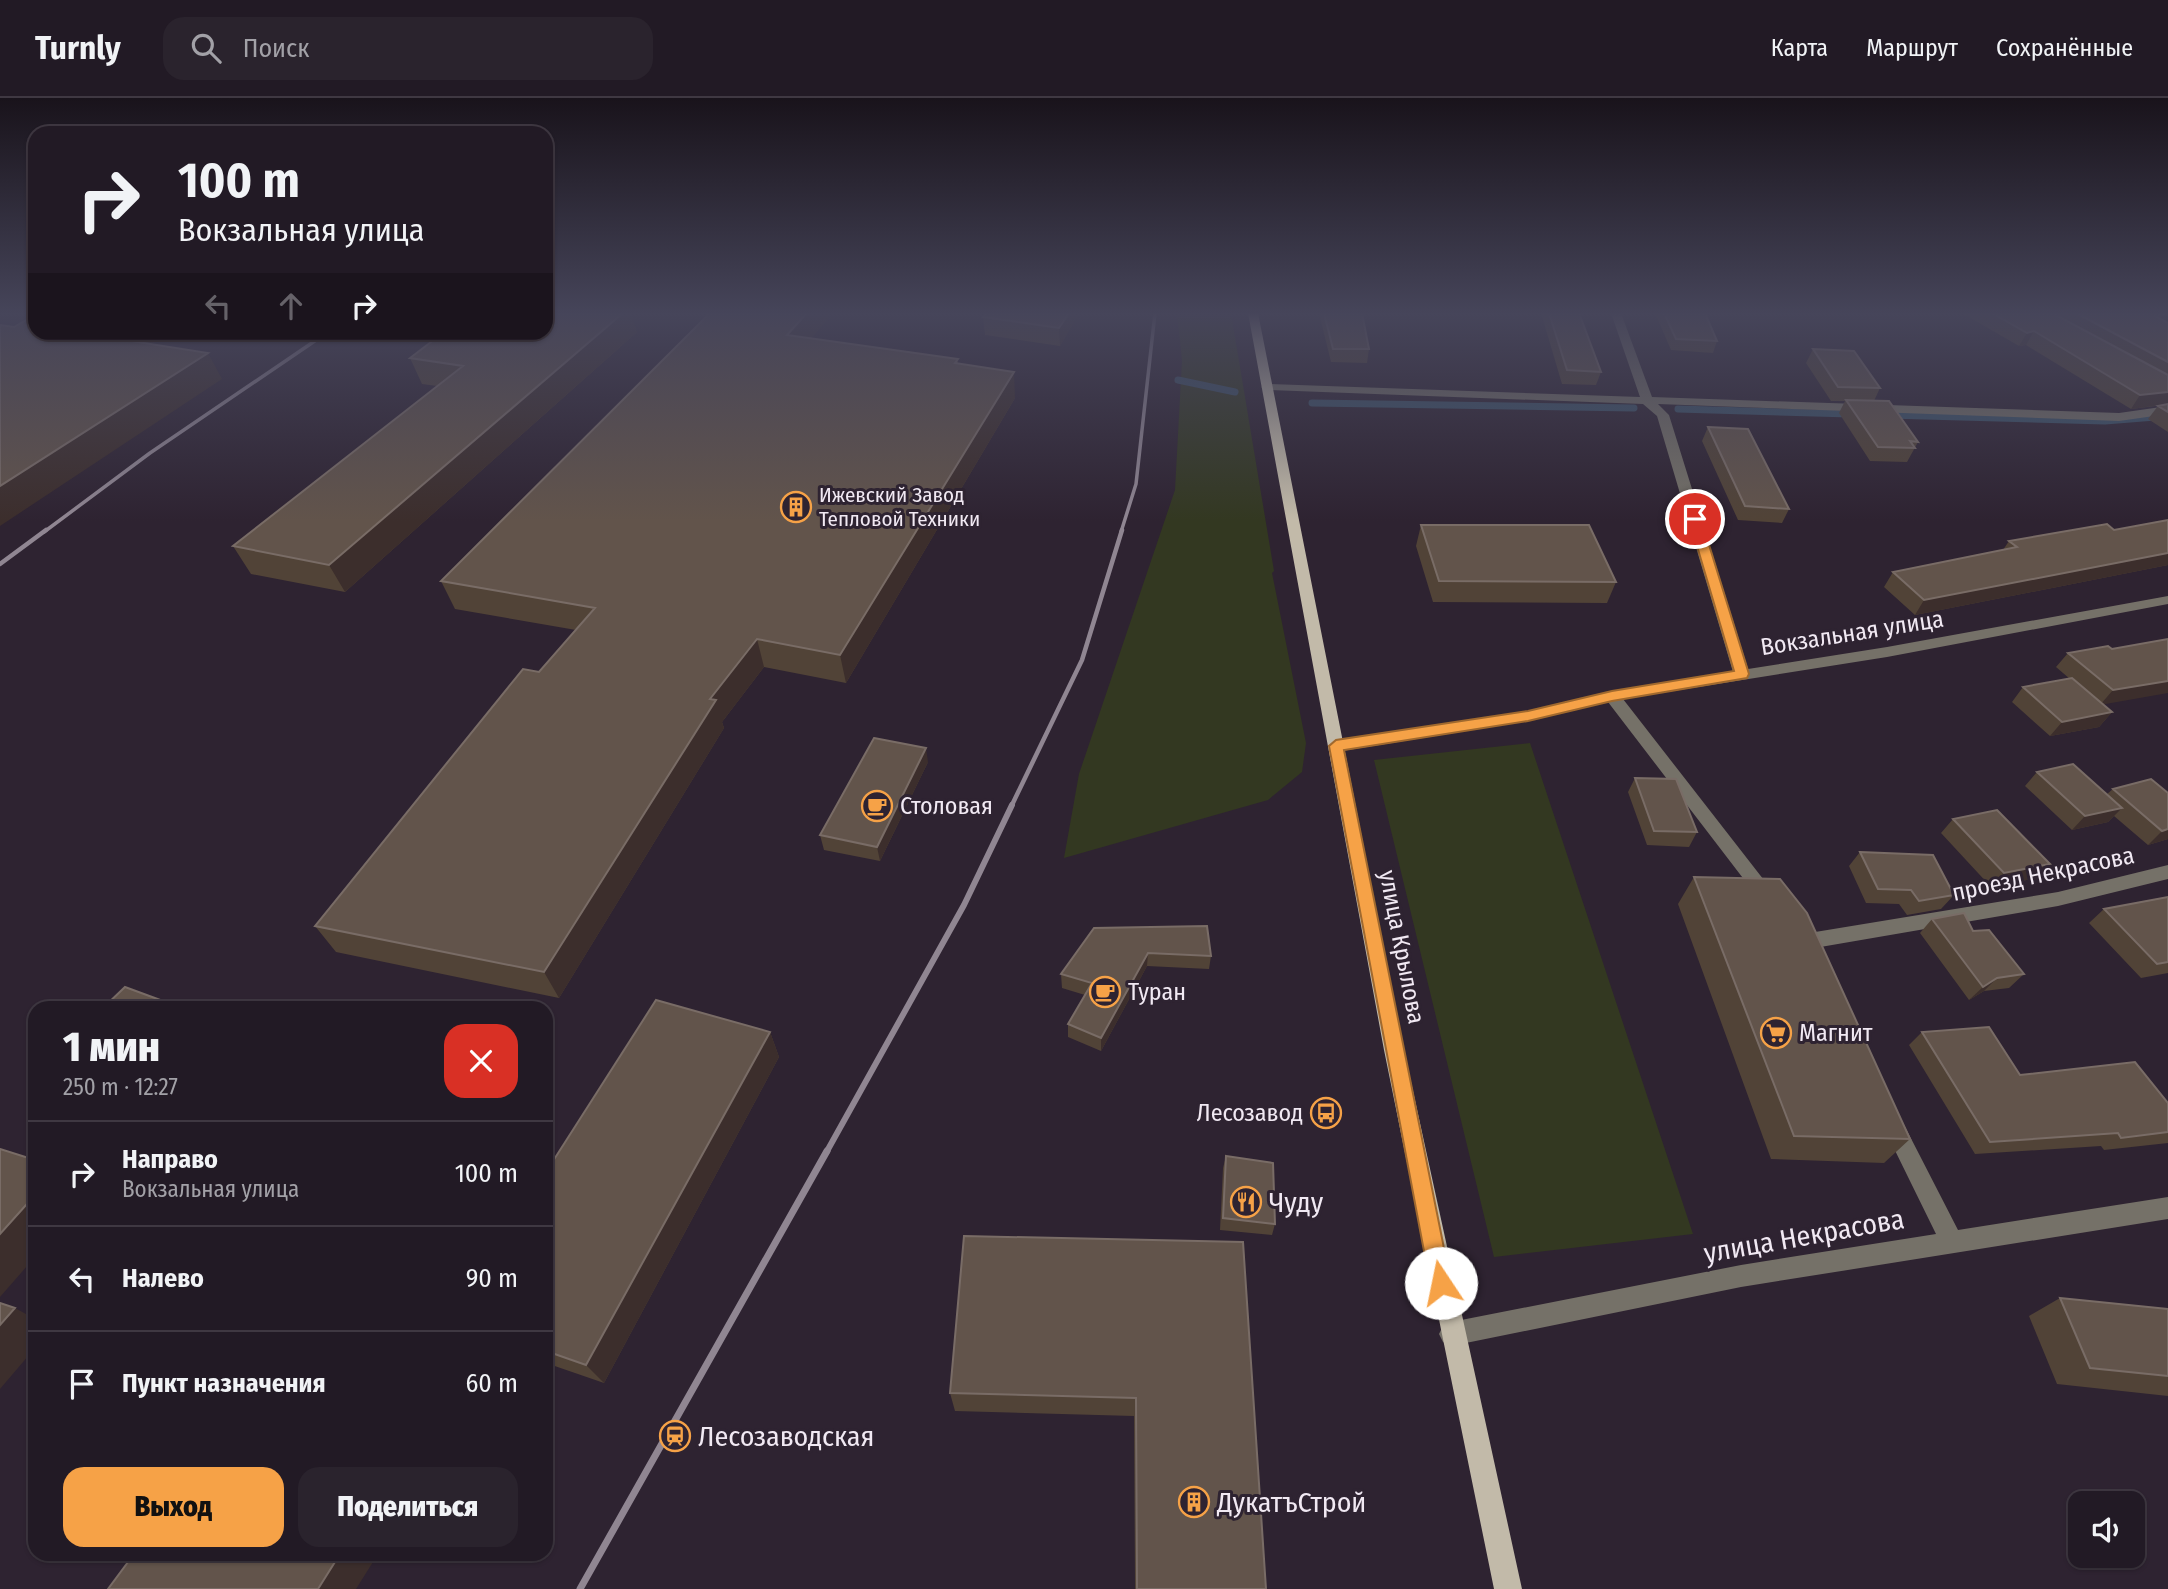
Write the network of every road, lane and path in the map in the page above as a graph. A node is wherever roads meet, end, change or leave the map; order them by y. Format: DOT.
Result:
graph roads {
  1 [pos="1266,383"];
  2 [pos="1641,383"];
  3 [pos="1267,387"];
  4 [pos="1648,402"];
  5 [pos="2168,410"];
  6 [pos="2168,600"];
  7 [pos="1742,674"];
  8 [pos="1612,696"];
  9 [pos="1336,746"];
  10 [pos="2168,872"];
  11 [pos="1778,910"];
  12 [pos="1802,942"];
  13 [pos="1883,1104"];
  14 [pos="2168,1208"];
  15 [pos="1952,1242"];
  16 [pos="1451,1334"];
  17 [pos="1507,1589"];
  1 -- 3 [label="main road, улица Крылова"];
  2 -- 4 [label="street"];
  3 -- 4 [label="street"];
  3 -- 9 [label="main road, улица Крылова"];
  4 -- 5 [label="street"];
  4 -- 7 [label="street"];
  6 -- 7 [label="street, Вокзальная улица"];
  7 -- 8 [label="street, Вокзальная улица"];
  8 -- 9 [label="street, Вокзальная улица"];
  8 -- 11 [label="street"];
  9 -- 16 [label="main road, улица Крылова"];
  10 -- 12 [label="street, проезд Некрасова"];
  13 -- 15 [label="street"];
  14 -- 15 [label="street, улица Некрасова"];
  15 -- 16 [label="street, улица Некрасова"];
  16 -- 17 [label="main road, улица Крылова"];
}
